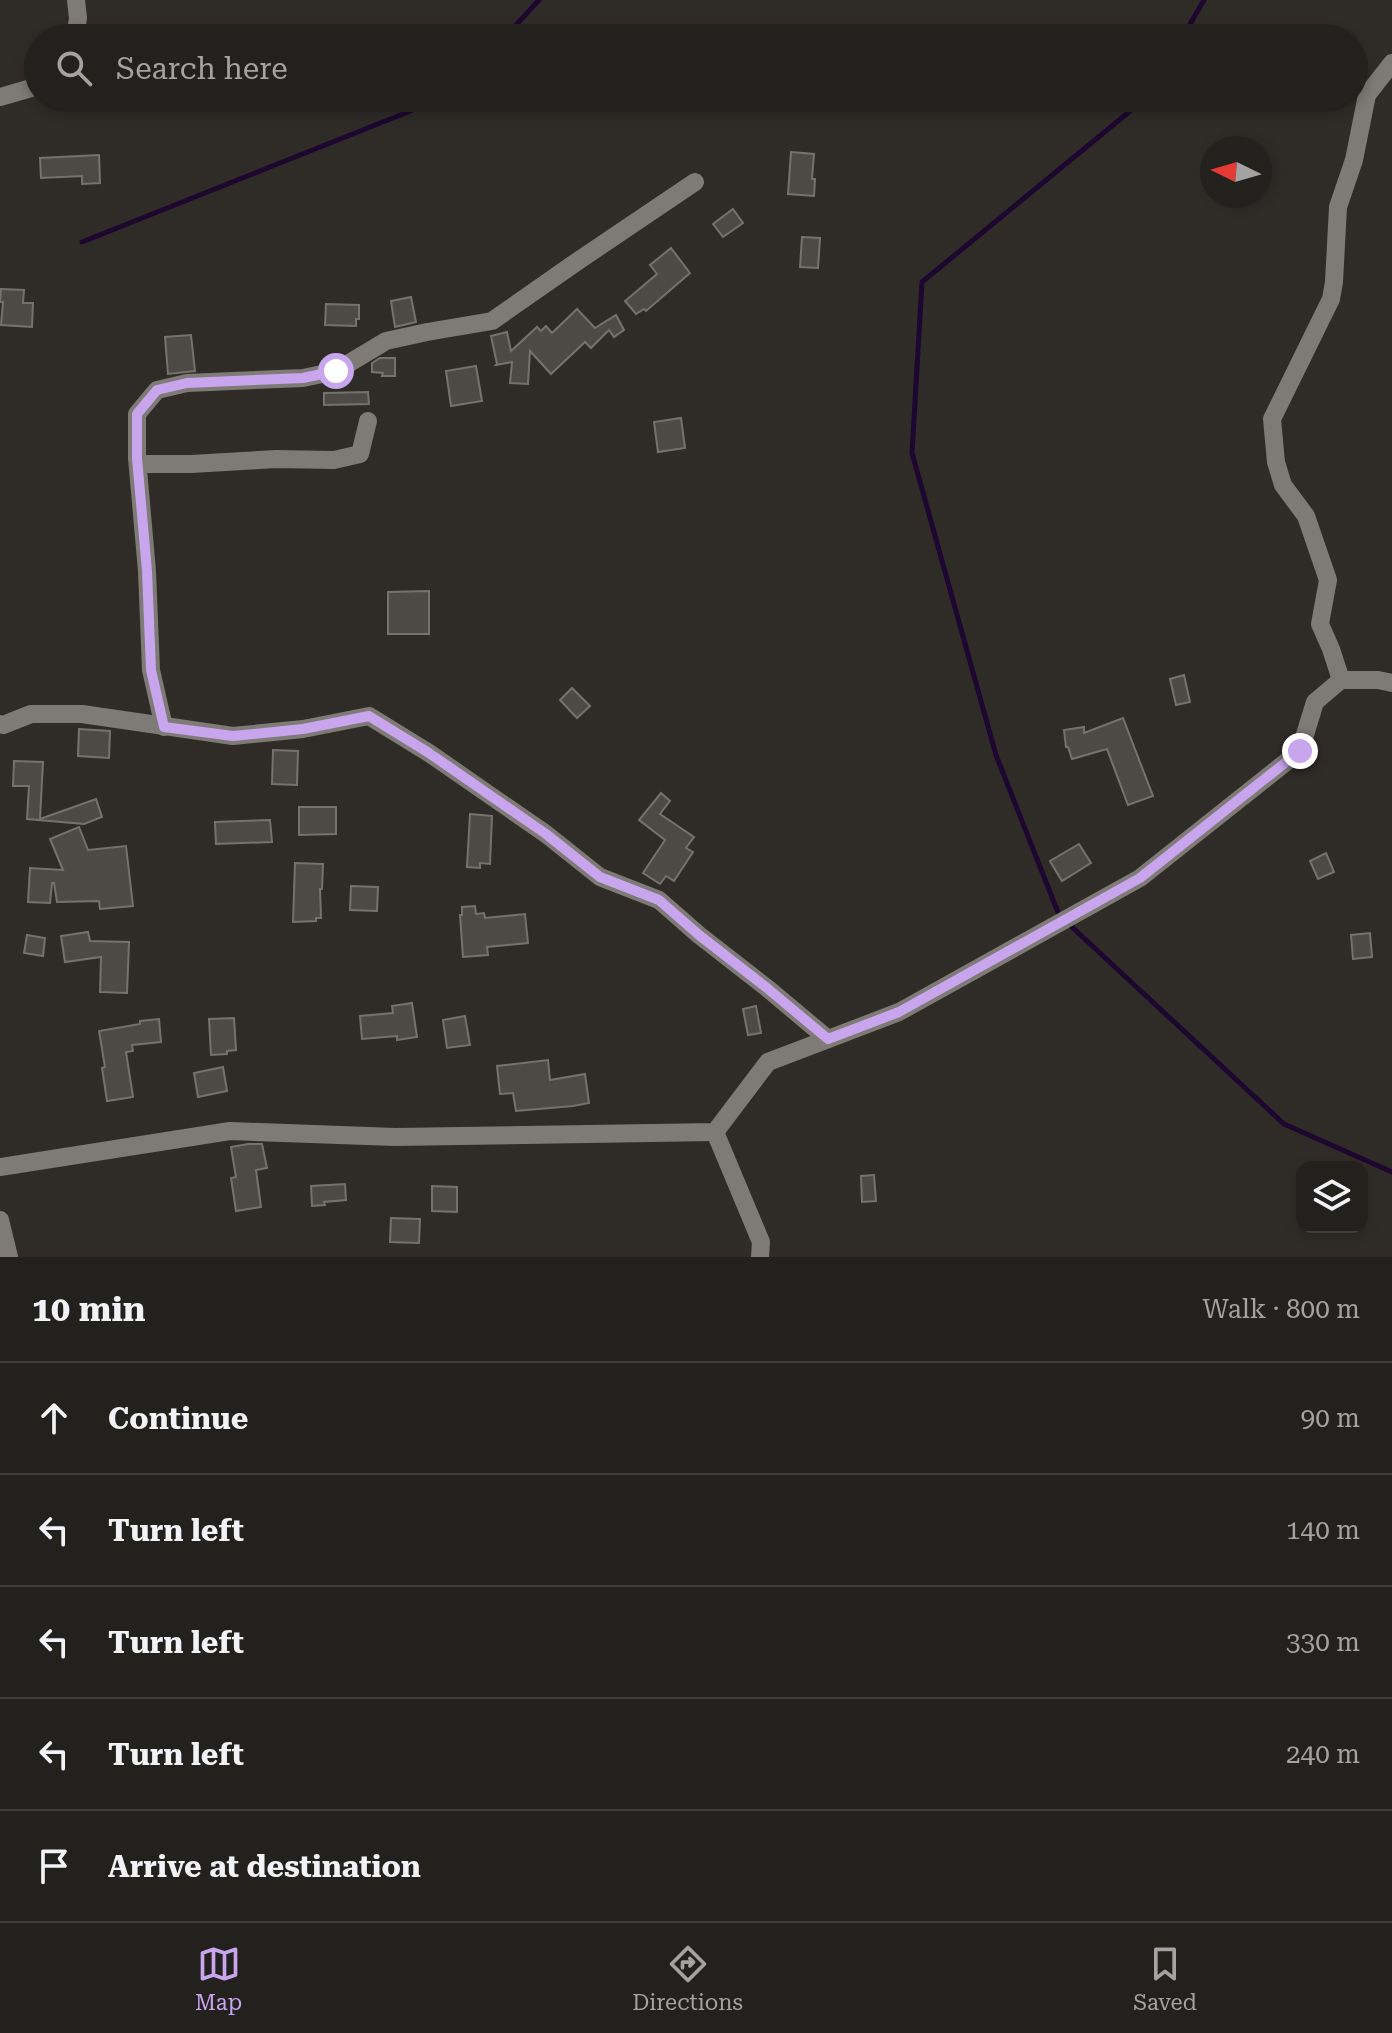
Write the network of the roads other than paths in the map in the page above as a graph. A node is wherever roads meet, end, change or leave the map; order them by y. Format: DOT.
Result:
graph roads {
  1 [pos="76,0"];
  2 [pos="77,24"];
  3 [pos="1392,63"];
  4 [pos="24,90"];
  5 [pos="1368,94"];
  6 [pos="0,97"];
  7 [pos="1364,112"];
  8 [pos="695,182"];
  9 [pos="368,421"];
  10 [pos="138,464"];
  11 [pos="1341,680"];
  12 [pos="1392,683"];
  13 [pos="0,724"];
  14 [pos="164,727"];
  15 [pos="828,1039"];
  16 [pos="715,1132"];
  17 [pos="0,1167"];
  18 [pos="0,1220"];
  19 [pos="9,1257"];
  20 [pos="760,1257"];
  1 -- 2 [label="street"];
  3 -- 5 [label="street"];
  4 -- 6 [label="street"];
  7 -- 11 [label="street"];
  8 -- 10 [label="street"];
  9 -- 10 [label="street"];
  10 -- 14 [label="street"];
  11 -- 12 [label="street"];
  11 -- 15 [label="street"];
  13 -- 14 [label="street"];
  14 -- 15 [label="street"];
  15 -- 16 [label="street"];
  16 -- 17 [label="street"];
  16 -- 20 [label="street"];
  18 -- 19 [label="street"];
}
